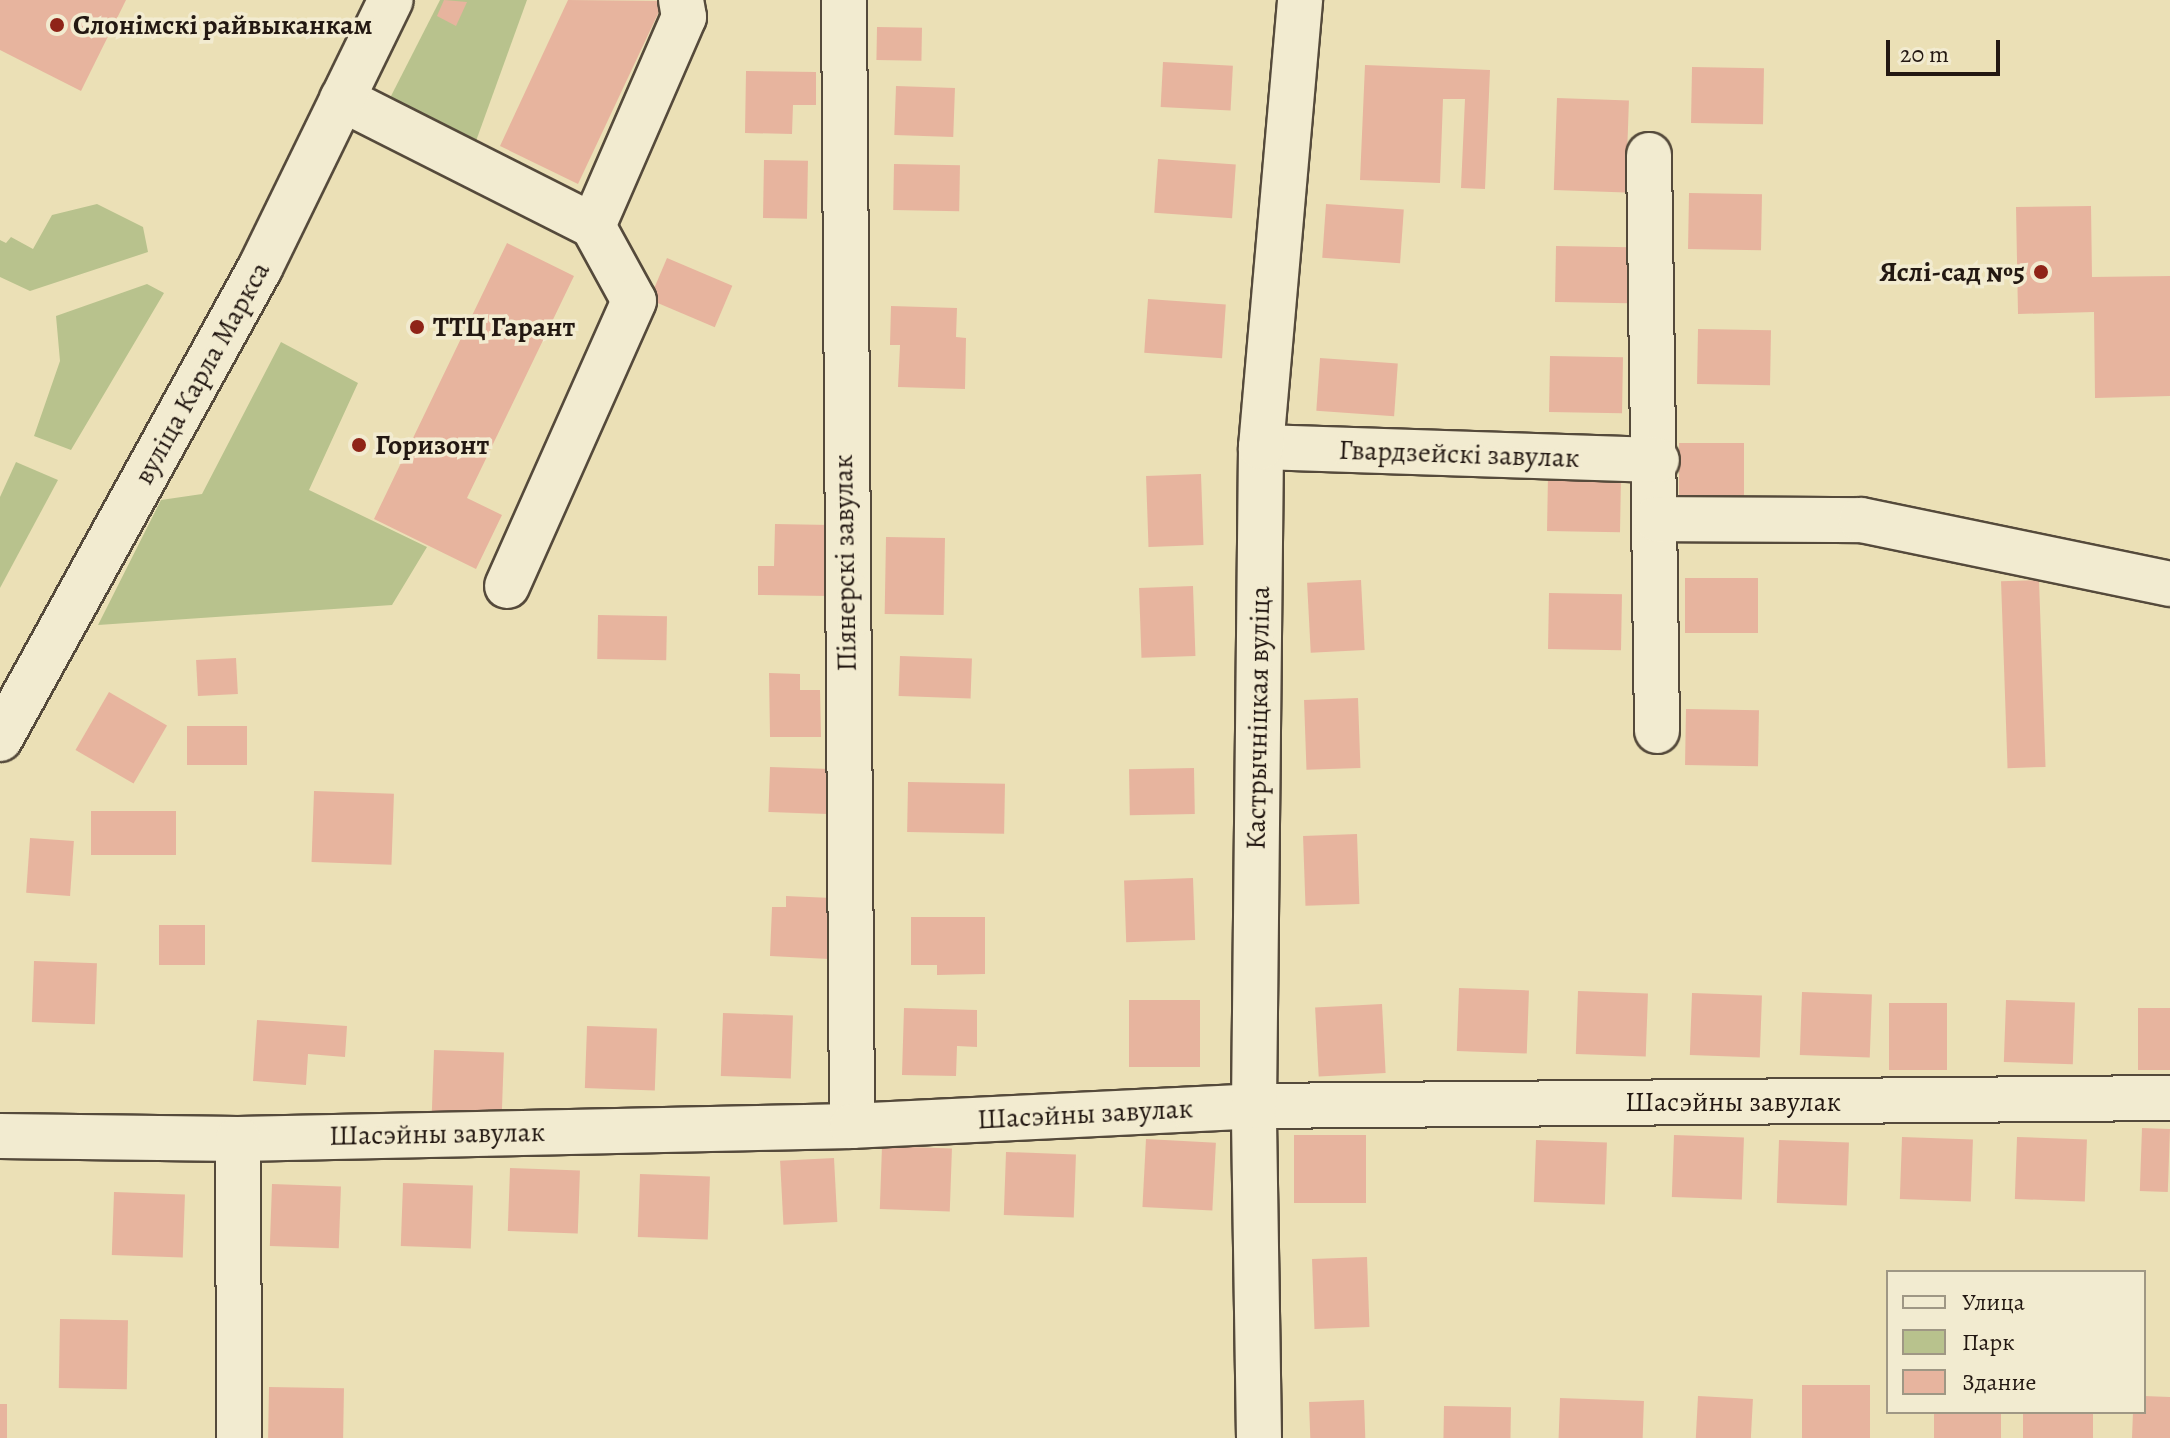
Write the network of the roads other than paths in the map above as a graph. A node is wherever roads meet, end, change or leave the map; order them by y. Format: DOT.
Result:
graph roads {
  1 [pos="391,0"];
  2 [pos="681,0"];
  3 [pos="844,0"];
  4 [pos="1300,0"];
  5 [pos="342,99"];
  6 [pos="1649,155"];
  7 [pos="593,226"];
  8 [pos="1261,447"];
  9 [pos="1657,460"];
  10 [pos="1656,519"];
  11 [pos="2170,584"];
  12 [pos="507,586"];
  13 [pos="4,723"];
  14 [pos="1657,731"];
  15 [pos="2170,1098"];
  16 [pos="1254,1106"];
  17 [pos="852,1126"];
  18 [pos="0,1136"];
  19 [pos="238,1139"];
  20 [pos="239,1438"];
  21 [pos="1259,1438"];
  1 -- 5 [label="street, вуліца Карла Маркса"];
  2 -- 7 [label="street"];
  3 -- 17 [label="street, Піянерскі завулак"];
  4 -- 8 [label="street, Кастрычніцкая вуліца"];
  5 -- 7 [label="street"];
  5 -- 13 [label="street, вуліца Карла Маркса"];
  6 -- 9 [label="street"];
  7 -- 12 [label="street"];
  8 -- 9 [label="street, Гвардзейскі завулак"];
  8 -- 16 [label="street, Кастрычніцкая вуліца"];
  9 -- 10 [label="street"];
  10 -- 11 [label="street"];
  10 -- 14 [label="street"];
  15 -- 16 [label="street, Шасэйны завулак"];
  16 -- 17 [label="street, Шасэйны завулак"];
  16 -- 21 [label="street, Кастрычніцкая вуліца"];
  17 -- 19 [label="street, Шасэйны завулак"];
  18 -- 19 [label="street, Шасэйны завулак"];
  19 -- 20 [label="street"];
}
